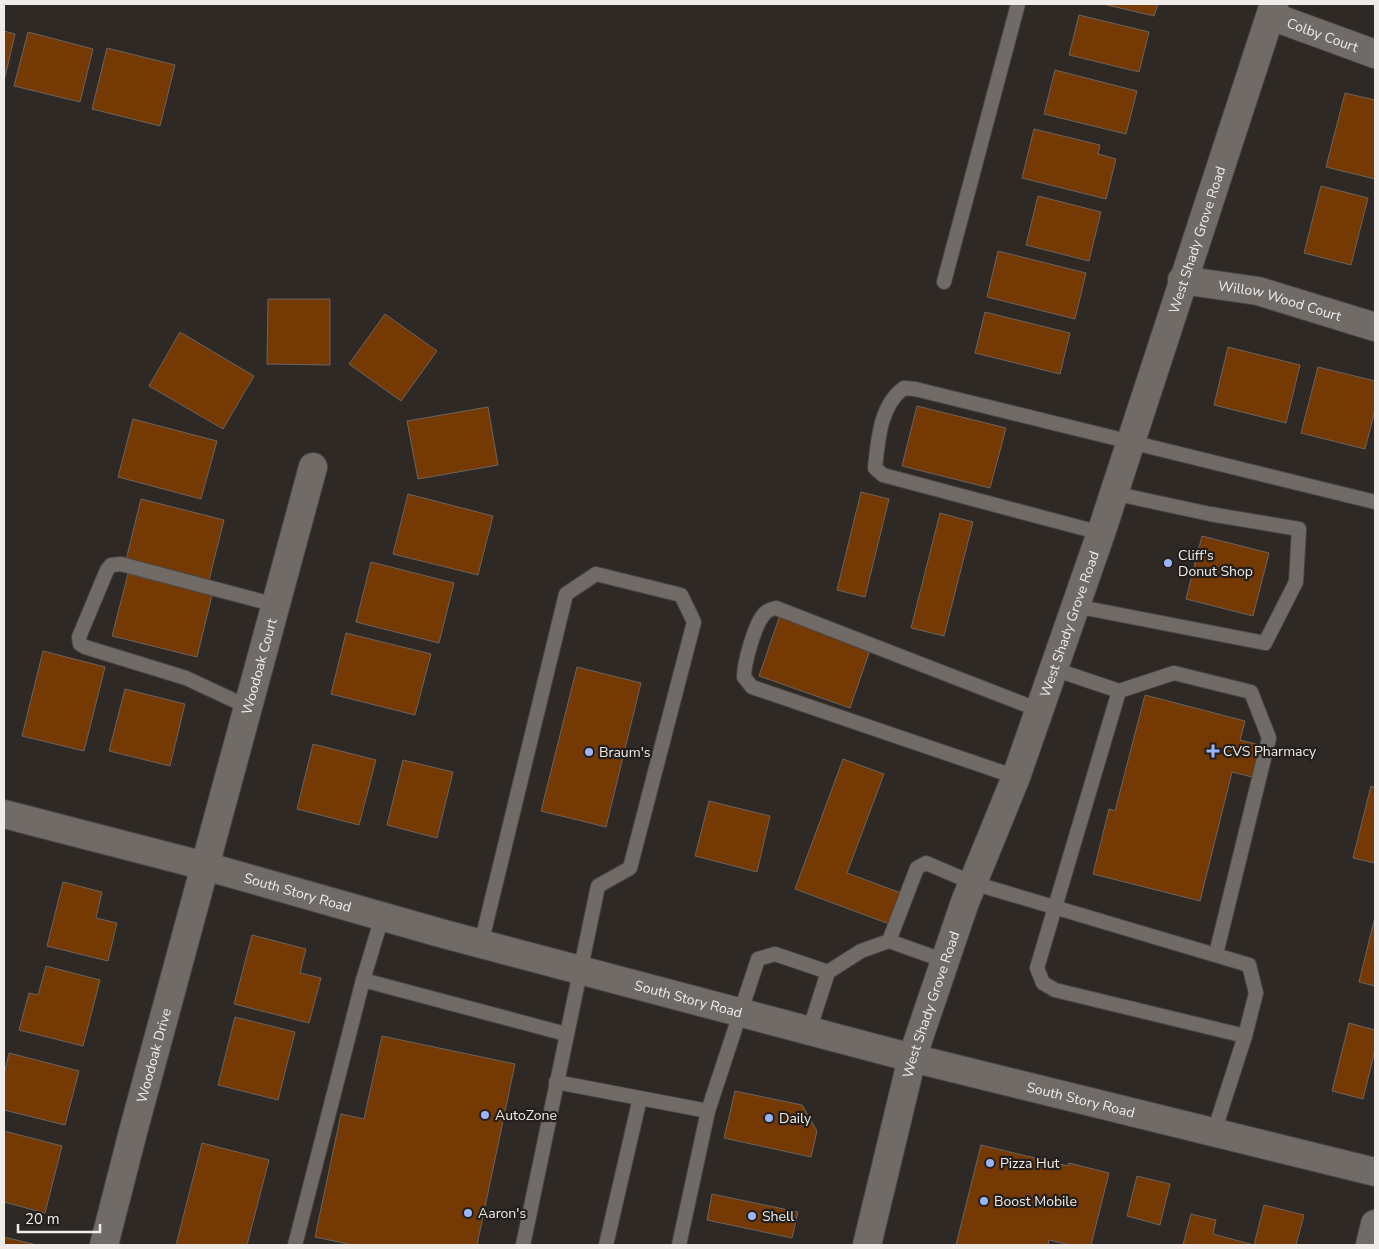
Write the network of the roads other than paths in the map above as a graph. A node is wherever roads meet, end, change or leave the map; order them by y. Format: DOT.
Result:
graph roads {
  1 [pos="1018,4"];
  2 [pos="1272,10"];
  3 [pos="1375,54"];
  4 [pos="1182,280"];
  5 [pos="944,282"];
  6 [pos="1375,327"];
  7 [pos="1130,441"];
  8 [pos="314,467"];
  9 [pos="1114,493"];
  10 [pos="1375,502"];
  11 [pos="1100,533"];
  12 [pos="276,605"];
  13 [pos="1075,606"];
  14 [pos="1054,669"];
  15 [pos="1119,691"];
  16 [pos="248,707"];
  17 [pos="1039,710"];
  18 [pos="1016,777"];
  19 [pos="4,814"];
  20 [pos="204,866"];
  21 [pos="973,883"];
  22 [pos="1055,908"];
  23 [pos="382,917"];
  24 [pos="889,941"];
  25 [pos="481,944"];
  26 [pos="1216,954"];
  27 [pos="945,961"];
  28 [pos="579,970"];
  29 [pos="828,972"];
  30 [pos="363,980"];
  31 [pos="740,1012"];
  32 [pos="809,1031"];
  33 [pos="566,1034"];
  34 [pos="1245,1036"];
  35 [pos="912,1058"];
  36 [pos="556,1082"];
  37 [pos="640,1098"];
  38 [pos="708,1111"];
  39 [pos="1214,1132"];
  40 [pos="1375,1172"];
  41 [pos="1375,1224"];
  42 [pos="104,1245"];
  43 [pos="295,1245"];
  44 [pos="523,1245"];
  45 [pos="606,1245"];
  46 [pos="679,1245"];
  47 [pos="867,1245"];
  48 [pos="1370,1245"];
  1 -- 5 [label="lane"];
  2 -- 3 [label="main road, Colby Court"];
  2 -- 4 [label="main road, West Shady Grove Road"];
  4 -- 6 [label="main road, Willow Wood Court"];
  4 -- 7 [label="main road, West Shady Grove Road"];
  7 -- 9 [label="main road, West Shady Grove Road"];
  7 -- 10 [label="lane"];
  7 -- 11 [label="lane"];
  8 -- 12 [label="main road, Woodoak Court"];
  9 -- 11 [label="main road, West Shady Grove Road"];
  9 -- 13 [label="lane"];
  11 -- 13 [label="main road, West Shady Grove Road"];
  12 -- 16 [label="main road, Woodoak Court"];
  12 -- 16 [label="lane"];
  13 -- 14 [label="main road, West Shady Grove Road"];
  14 -- 15 [label="lane"];
  14 -- 17 [label="main road, West Shady Grove Road"];
  15 -- 22 [label="lane"];
  15 -- 26 [label="lane"];
  16 -- 20 [label="main road, Woodoak Court"];
  17 -- 18 [label="main road, West Shady Grove Road"];
  17 -- 18 [label="lane"];
  18 -- 21 [label="main road, West Shady Grove Road"];
  19 -- 20 [label="main road, South Story Road"];
  20 -- 23 [label="main road, South Story Road"];
  20 -- 42 [label="main road, Woodoak Drive"];
  21 -- 22 [label="lane"];
  21 -- 24 [label="lane"];
  21 -- 27 [label="main road, West Shady Grove Road"];
  22 -- 26 [label="lane"];
  22 -- 34 [label="lane"];
  23 -- 25 [label="main road, South Story Road"];
  23 -- 30 [label="lane"];
  24 -- 27 [label="lane"];
  24 -- 29 [label="lane"];
  25 -- 28 [label="main road, South Story Road"];
  25 -- 28 [label="lane"];
  26 -- 34 [label="lane"];
  27 -- 35 [label="main road, West Shady Grove Road"];
  28 -- 31 [label="main road, South Story Road"];
  28 -- 33 [label="lane"];
  29 -- 31 [label="lane"];
  29 -- 32 [label="lane"];
  30 -- 33 [label="lane"];
  30 -- 43 [label="lane"];
  31 -- 32 [label="main road, South Story Road"];
  31 -- 38 [label="lane"];
  32 -- 35 [label="main road, South Story Road"];
  33 -- 36 [label="lane"];
  34 -- 39 [label="lane"];
  35 -- 39 [label="main road, South Story Road"];
  35 -- 47 [label="main road, West Shady Grove Road"];
  36 -- 37 [label="lane"];
  36 -- 44 [label="lane"];
  37 -- 38 [label="lane"];
  37 -- 45 [label="lane"];
  38 -- 46 [label="lane"];
  39 -- 40 [label="main road, South Story Road"];
  41 -- 48 [label="main road"];
}
